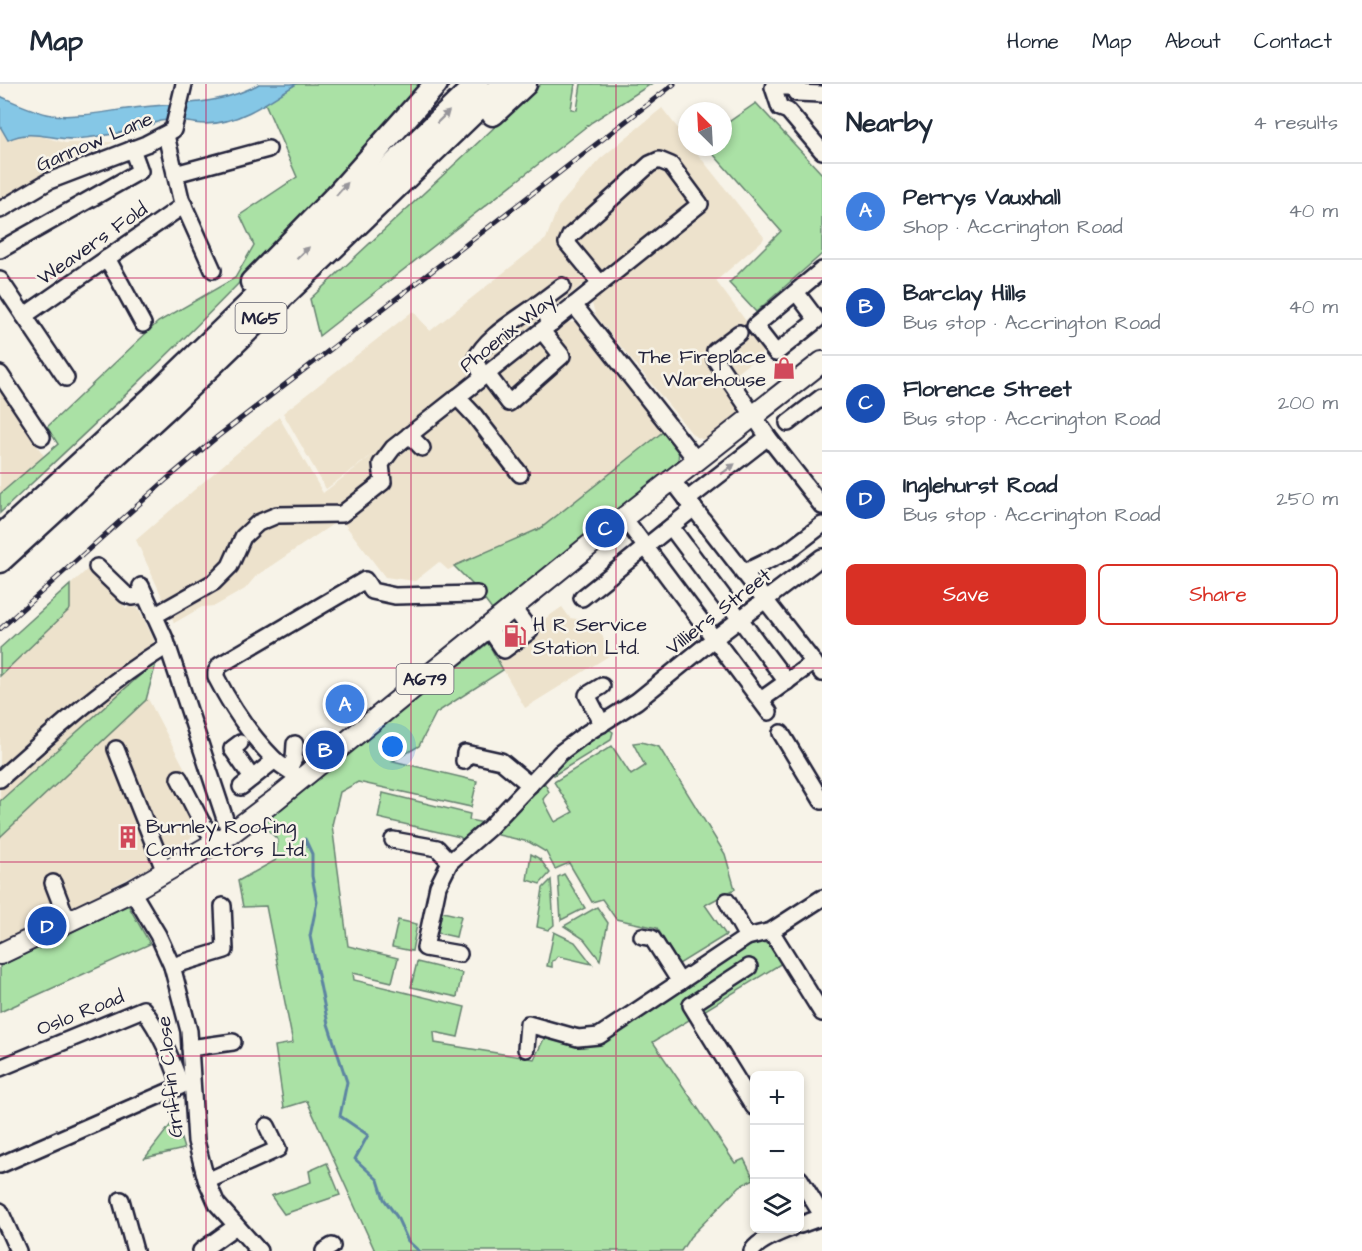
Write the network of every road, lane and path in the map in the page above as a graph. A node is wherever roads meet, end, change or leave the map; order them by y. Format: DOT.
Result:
graph roads {
  1 [pos="184,84"];
  2 [pos="436,84"];
  3 [pos="500,85"];
  4 [pos="798,88"];
  5 [pos="822,94"];
  6 [pos="788,111"];
  7 [pos="170,133"];
  8 [pos="132,149"];
  9 [pos="268,149"];
  10 [pos="822,152"];
  11 [pos="175,174"];
  12 [pos="184,205"];
  13 [pos="0,210"];
  14 [pos="0,250"];
  15 [pos="107,258"];
  16 [pos="213,270"];
  17 [pos="822,270"];
  18 [pos="0,280"];
  19 [pos="600,283"];
  20 [pos="562,286"];
  21 [pos="796,292"];
  22 [pos="538,304"];
  23 [pos="574,305"];
  24 [pos="24,316"];
  25 [pos="143,324"];
  26 [pos="547,327"];
  27 [pos="739,333"];
  28 [pos="819,370"];
  29 [pos="0,374"];
  30 [pos="485,376"];
  31 [pos="66,378"];
  32 [pos="5,394"];
  33 [pos="457,397"];
  34 [pos="822,397"];
  35 [pos="754,417"];
  36 [pos="788,423"];
  37 [pos="408,435"];
  38 [pos="42,437"];
  39 [pos="768,437"];
  40 [pos="422,448"];
  41 [pos="697,462"];
  42 [pos="520,474"];
  43 [pos="672,480"];
  44 [pos="691,504"];
  45 [pos="822,506"];
  46 [pos="624,518"];
  47 [pos="0,524"];
  48 [pos="822,525"];
  49 [pos="671,527"];
  50 [pos="10,540"];
  51 [pos="646,546"];
  52 [pos="822,556"];
  53 [pos="0,561"];
  54 [pos="97,567"];
  55 [pos="742,573"];
  56 [pos="477,594"];
  57 [pos="582,598"];
  58 [pos="764,601"];
  59 [pos="154,616"];
  60 [pos="522,619"];
  61 [pos="740,620"];
  62 [pos="715,638"];
  63 [pos="497,639"];
  64 [pos="167,646"];
  65 [pos="818,668"];
  66 [pos="787,682"];
  67 [pos="602,686"];
  68 [pos="602,724"];
  69 [pos="781,733"];
  70 [pos="240,742"];
  71 [pos="294,744"];
  72 [pos="116,749"];
  73 [pos="274,760"];
  74 [pos="464,761"];
  75 [pos="295,775"];
  76 [pos="179,778"];
  77 [pos="0,779"];
  78 [pos="530,785"];
  79 [pos="822,801"];
  80 [pos="223,838"];
  81 [pos="393,840"];
  82 [pos="450,862"];
  83 [pos="165,872"];
  84 [pos="52,883"];
  85 [pos="132,891"];
  86 [pos="822,898"];
  87 [pos="727,901"];
  88 [pos="223,906"];
  89 [pos="68,922"];
  90 [pos="771,931"];
  91 [pos="642,936"];
  92 [pos="747,937"];
  93 [pos="0,954"];
  94 [pos="459,954"];
  95 [pos="172,966"];
  96 [pos="749,968"];
  97 [pos="680,982"];
  98 [pos="822,1013"];
  99 [pos="233,1042"];
  100 [pos="190,1048"];
  101 [pos="526,1049"];
  102 [pos="0,1068"];
  103 [pos="750,1101"];
  104 [pos="267,1126"];
  105 [pos="0,1165"];
  106 [pos="207,1181"];
  107 [pos="804,1186"];
  108 [pos="121,1200"];
  109 [pos="0,1211"];
  110 [pos="822,1216"];
  111 [pos="804,1223"];
  112 [pos="236,1226"];
  113 [pos="778,1233"];
  114 [pos="18,1251"];
  115 [pos="135,1251"];
  116 [pos="201,1251"];
  117 [pos="259,1251"];
  118 [pos="752,1251"];
  1 -- 7 [label="street"];
  47 -- 2 [label="highway, one-way"];
  3 -- 50 [label="highway, M65"];
  3 -- 50 [label="highway"];
  4 -- 5 [label="street"];
  4 -- 6 [label="street"];
  4 -- 6 [label="street"];
  6 -- 10 [label="street"];
  7 -- 8 [label="street, Gannow Lane"];
  7 -- 11 [label="street"];
  8 -- 13 [label="street, Gannow Lane"];
  8 -- 14 [label="street"];
  9 -- 11 [label="street"];
  11 -- 12 [label="street"];
  12 -- 15 [label="street, Weavers Fold"];
  12 -- 16 [label="street"];
  15 -- 24 [label="street, Weavers Fold"];
  15 -- 25 [label="street"];
  17 -- 21 [label="street"];
  18 -- 24 [label="street"];
  19 -- 19 [label="street"];
  19 -- 23 [label="street"];
  20 -- 22 [label="street"];
  21 -- 21 [label="street"];
  22 -- 26 [label="street"];
  22 -- 30 [label="street"];
  23 -- 26 [label="street, Phoenix Way"];
  23 -- 41 [label="street, Phoenix Way"];
  24 -- 31 [label="street"];
  26 -- 30 [label="street, Phoenix Way"];
  26 -- 30 [label="street"];
  27 -- 35 [label="street"];
  28 -- 35 [label="main road, A679"];
  29 -- 32 [label="street"];
  30 -- 33 [label="street, Phoenix Way"];
  32 -- 38 [label="street"];
  33 -- 37 [label="street, Phoenix Way"];
  33 -- 42 [label="street"];
  34 -- 36 [label="street"];
  35 -- 39 [label="street"];
  35 -- 41 [label="main road, A679"];
  37 -- 40 [label="street"];
  37 -- 59 [label="street, Phoenix Way"];
  44 -- 39 [label="street, one-way"];
  39 -- 45 [label="street"];
  41 -- 43 [label="main road, A679"];
  43 -- 44 [label="street"];
  43 -- 46 [label="main road, A679"];
  44 -- 49 [label="street"];
  44 -- 55 [label="street"];
  46 -- 51 [label="street"];
  46 -- 60 [label="main road, A679"];
  48 -- 55 [label="street"];
  49 -- 51 [label="street"];
  49 -- 61 [label="street"];
  50 -- 53 [label="highway, M65"];
  51 -- 57 [label="street"];
  51 -- 62 [label="street"];
  52 -- 58 [label="street, Villiers Street"];
  54 -- 59 [label="street"];
  55 -- 58 [label="street"];
  56 -- 73 [label="street"];
  58 -- 61 [label="street, Villiers Street"];
  58 -- 65 [label="street"];
  59 -- 64 [label="street"];
  60 -- 63 [label="main road, A679"];
  60 -- 63 [label="street"];
  61 -- 62 [label="street, Villiers Street"];
  61 -- 66 [label="street"];
  62 -- 66 [label="street"];
  62 -- 68 [label="street, Villiers Street"];
  63 -- 75 [label="main road, A679"];
  64 -- 77 [label="street"];
  64 -- 80 [label="street"];
  65 -- 66 [label="street"];
  67 -- 68 [label="street"];
  68 -- 78 [label="street, Villiers Street"];
  69 -- 79 [label="street"];
  70 -- 73 [label="street"];
  71 -- 75 [label="street"];
  72 -- 83 [label="street"];
  73 -- 75 [label="street"];
  74 -- 78 [label="street"];
  75 -- 80 [label="main road, A679"];
  76 -- 80 [label="street"];
  78 -- 82 [label="street, Villiers Street"];
  80 -- 83 [label="main road, A679"];
  81 -- 82 [label="street"];
  82 -- 94 [label="street, Villiers Street"];
  83 -- 85 [label="main road, A679"];
  84 -- 89 [label="street"];
  85 -- 89 [label="main road, A679"];
  85 -- 95 [label="street, Griffin Close"];
  86 -- 90 [label="street"];
  87 -- 92 [label="street"];
  88 -- 95 [label="street"];
  89 -- 93 [label="main road, A679"];
  90 -- 92 [label="street"];
  90 -- 98 [label="street"];
  91 -- 97 [label="street"];
  92 -- 97 [label="street"];
  95 -- 100 [label="street, Griffin Close"];
  96 -- 103 [label="street"];
  97 -- 101 [label="street"];
  99 -- 100 [label="street"];
  100 -- 106 [label="street, Griffin Close"];
  102 -- 105 [label="street, Oslo Road"];
  104 -- 106 [label="street"];
  106 -- 112 [label="street, Griffin Close"];
  107 -- 110 [label="street"];
  108 -- 115 [label="street"];
  109 -- 114 [label="street"];
  110 -- 111 [label="street"];
  112 -- 116 [label="street"];
  112 -- 117 [label="street, Griffin Close"];
  113 -- 118 [label="street"];
}
